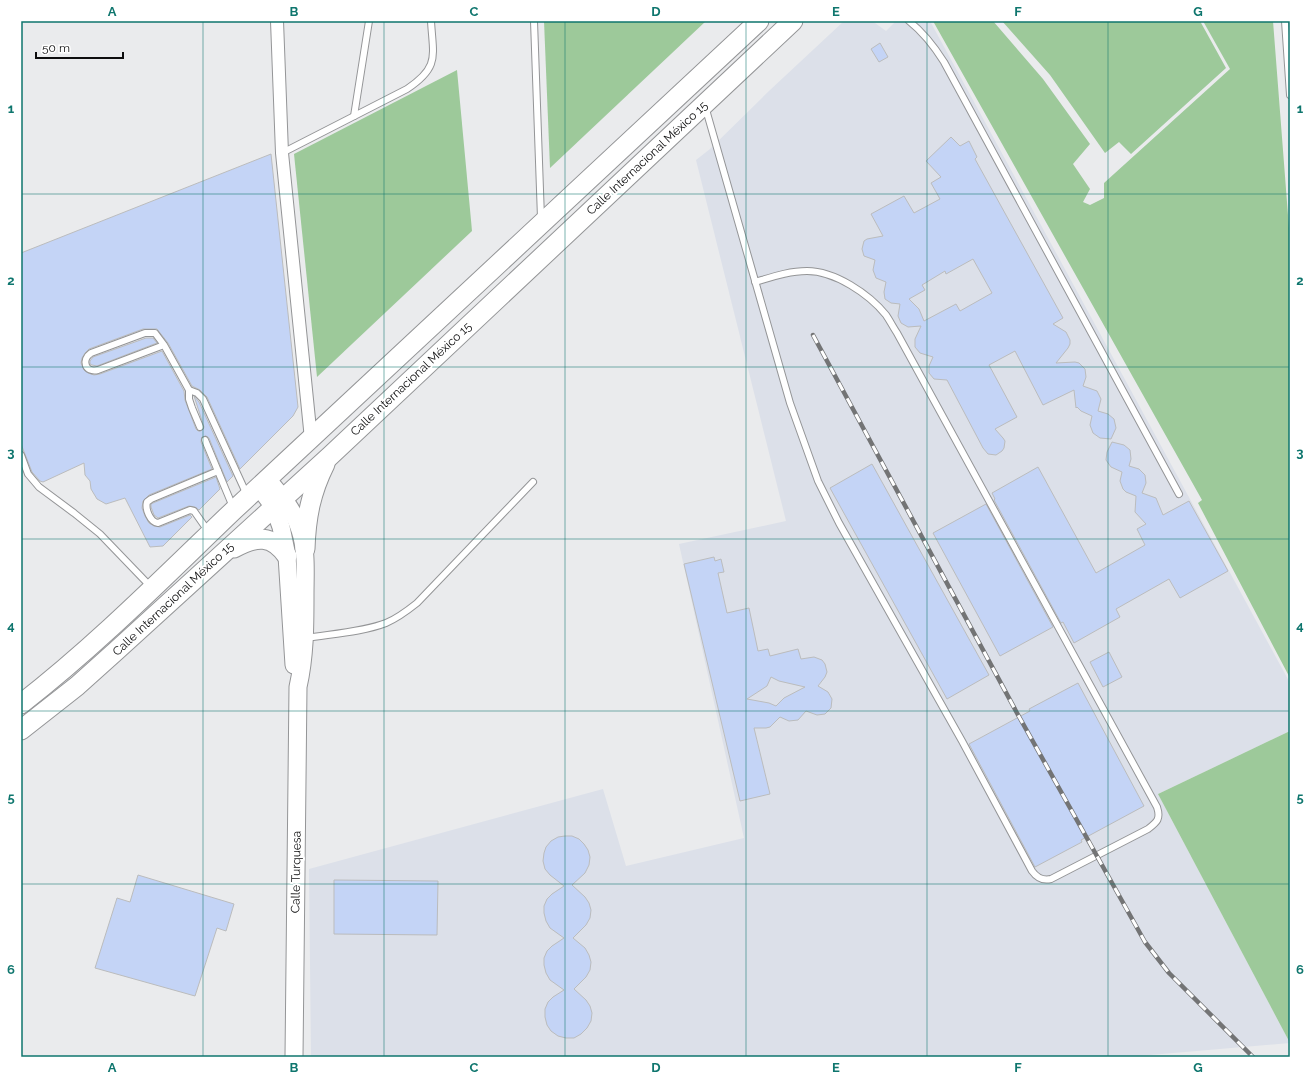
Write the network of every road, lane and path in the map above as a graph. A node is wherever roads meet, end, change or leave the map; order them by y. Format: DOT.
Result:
graph roads {
  1 [pos="278,21"];
  2 [pos="369,21"];
  3 [pos="431,21"];
  4 [pos="534,21"];
  5 [pos="759,21"];
  6 [pos="793,21"];
  7 [pos="910,21"];
  8 [pos="1284,21"];
  9 [pos="1290,95"];
  10 [pos="705,104"];
  11 [pos="354,116"];
  12 [pos="282,153"];
  13 [pos="541,224"];
  14 [pos="755,282"];
  15 [pos="164,345"];
  16 [pos="189,390"];
  17 [pos="200,427"];
  18 [pos="311,439"];
  19 [pos="205,440"];
  20 [pos="21,455"];
  21 [pos="330,456"];
  22 [pos="218,472"];
  23 [pos="533,482"];
  24 [pos="258,488"];
  25 [pos="1179,494"];
  26 [pos="279,502"];
  27 [pos="234,510"];
  28 [pos="209,534"];
  29 [pos="305,549"];
  30 [pos="287,556"];
  31 [pos="216,559"];
  32 [pos="152,588"];
  33 [pos="299,639"];
  34 [pos="21,704"];
  35 [pos="21,730"];
  36 [pos="294,1057"];
  1 -- 12 [label="street"];
  2 -- 11 [label="lane"];
  3 -- 11 [label="lane"];
  4 -- 13 [label="lane"];
  5 -- 13 [label="main road, Calle Internacional México 15"];
  6 -- 10 [label="main road, Calle Internacional México 15"];
  7 -- 25 [label="lane"];
  8 -- 9 [label="lane"];
  10 -- 14 [label="lane"];
  10 -- 21 [label="main road, Calle Internacional México 15"];
  11 -- 12 [label="lane"];
  12 -- 18 [label="street"];
  13 -- 18 [label="main road, Calle Internacional México 15"];
  14 -- 14 [label="lane"];
  15 -- 15 [label="lane"];
  15 -- 16 [label="lane"];
  16 -- 17 [label="lane"];
  16 -- 24 [label="lane"];
  18 -- 24 [label="main road, Calle Internacional México 15"];
  19 -- 22 [label="lane"];
  20 -- 32 [label="lane"];
  21 -- 26 [label="main road, Calle Internacional México 15"];
  21 -- 29 [label="main road"];
  22 -- 27 [label="lane"];
  22 -- 28 [label="lane"];
  23 -- 33 [label="lane"];
  24 -- 26 [label="street, Calle Turquesa"];
  24 -- 27 [label="main road, Calle Internacional México 15"];
  26 -- 29 [label="street, Calle Turquesa"];
  26 -- 30 [label="street, Calle Turquesa"];
  26 -- 31 [label="main road, Calle Internacional México 15"];
  27 -- 28 [label="main road, Calle Internacional México 15"];
  28 -- 32 [label="main road, Calle Internacional México 15"];
  29 -- 33 [label="street, Calle Turquesa"];
  30 -- 31 [label="main road"];
  30 -- 33 [label="street, Calle Turquesa"];
  31 -- 35 [label="main road, Calle Internacional México 15"];
  32 -- 34 [label="main road, Calle Internacional México 15"];
  33 -- 36 [label="street, Calle Turquesa"];
}
